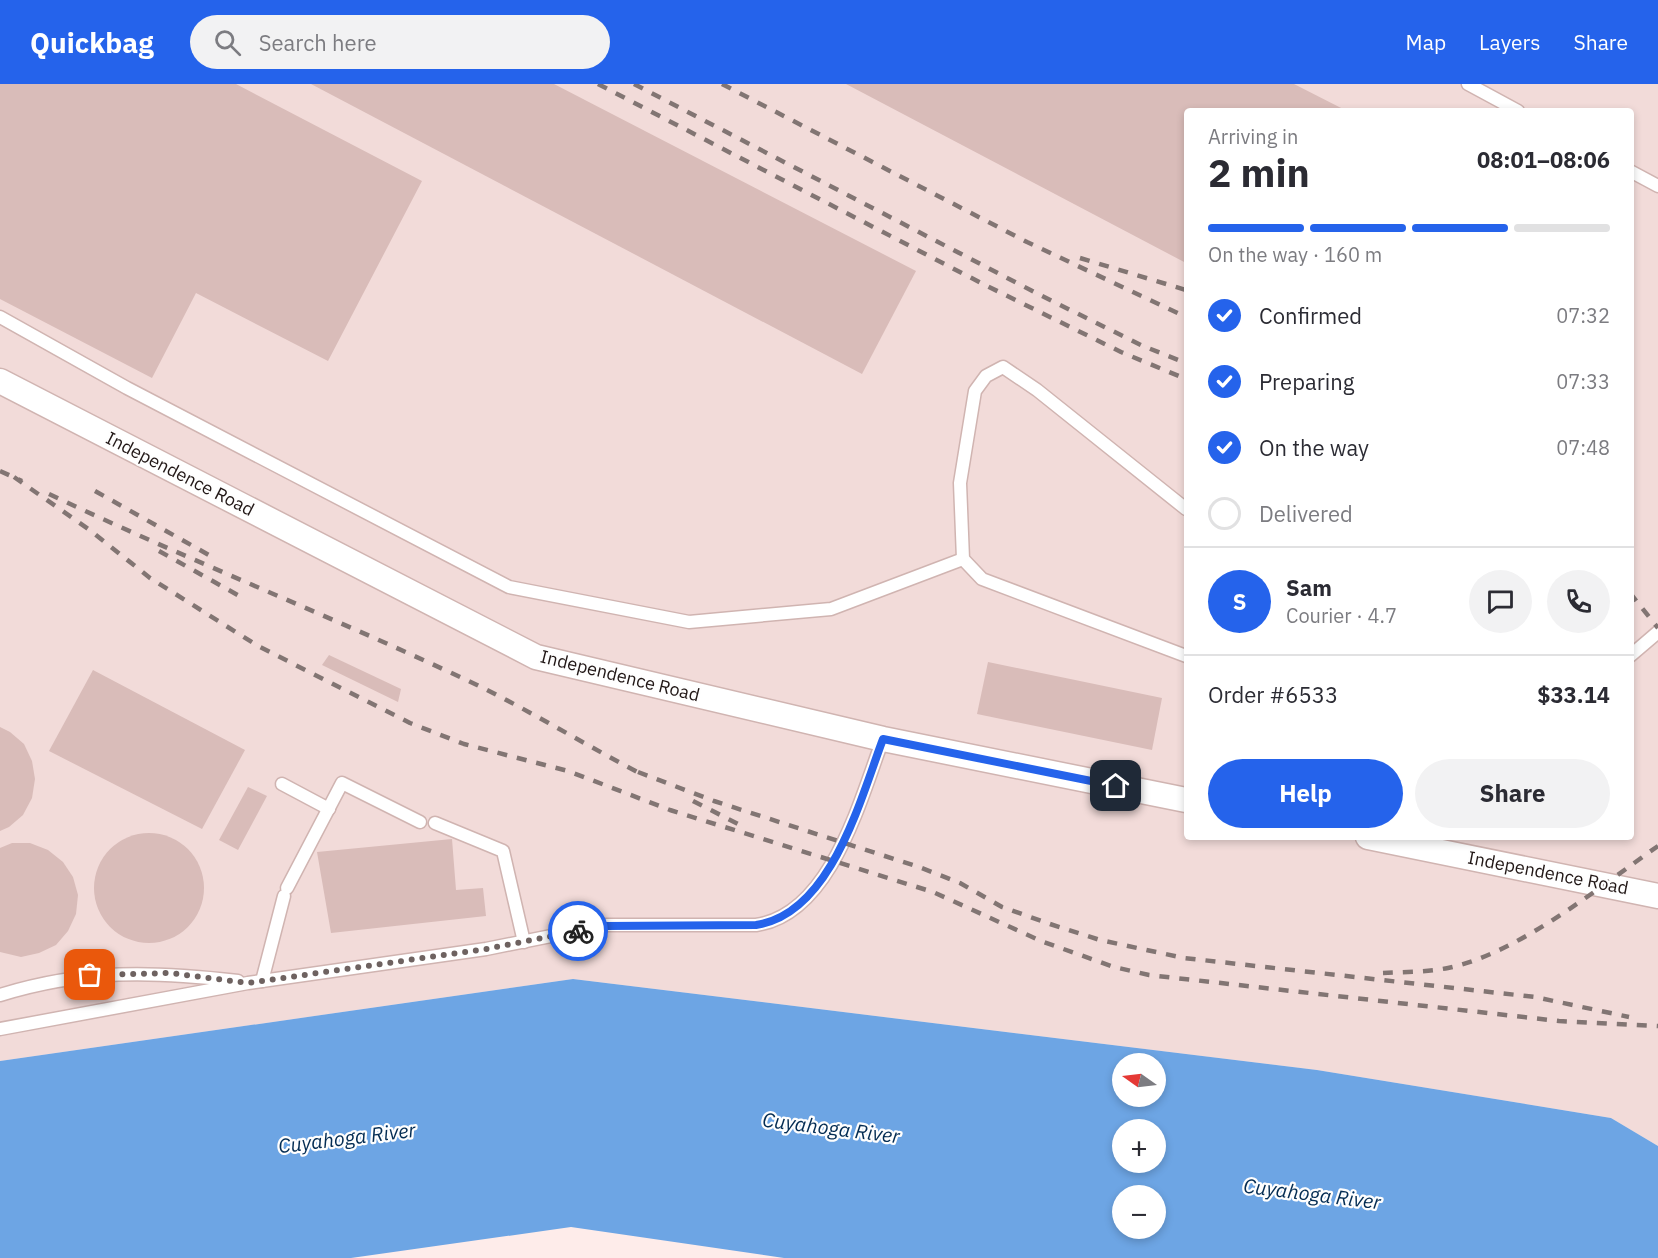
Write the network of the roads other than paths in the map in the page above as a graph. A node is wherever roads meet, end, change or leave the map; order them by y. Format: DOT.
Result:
graph roads {
  1 [pos="1468,84"];
  2 [pos="1512,108"];
  3 [pos="1634,173"];
  4 [pos="1658,186"];
  5 [pos="0,318"];
  6 [pos="0,381"];
  7 [pos="1184,507"];
  8 [pos="963,559"];
  9 [pos="1658,632"];
  10 [pos="1634,654"];
  11 [pos="1184,655"];
  12 [pos="883,739"];
  13 [pos="282,784"];
  14 [pos="1184,800"];
  15 [pos="329,808"];
  16 [pos="420,822"];
  17 [pos="435,823"];
  18 [pos="1401,840"];
  19 [pos="1423,842"];
  20 [pos="1658,896"];
  21 [pos="524,942"];
  22 [pos="262,981"];
  23 [pos="248,983"];
  24 [pos="0,995"];
  25 [pos="0,1029"];
  1 -- 2 [label="lane"];
  3 -- 4 [label="lane"];
  5 -- 8 [label="lane"];
  6 -- 12 [label="street, Independence Road"];
  7 -- 8 [label="lane"];
  8 -- 11 [label="lane"];
  9 -- 10 [label="lane"];
  12 -- 14 [label="street, Independence Road"];
  12 -- 21 [label="lane"];
  13 -- 15 [label="lane"];
  15 -- 16 [label="lane"];
  15 -- 22 [label="lane"];
  17 -- 21 [label="lane"];
  18 -- 19 [label="street, Independence Road"];
  19 -- 20 [label="street, Independence Road"];
  21 -- 22 [label="lane"];
  22 -- 23 [label="lane"];
  23 -- 24 [label="lane"];
  23 -- 25 [label="lane"];
}
